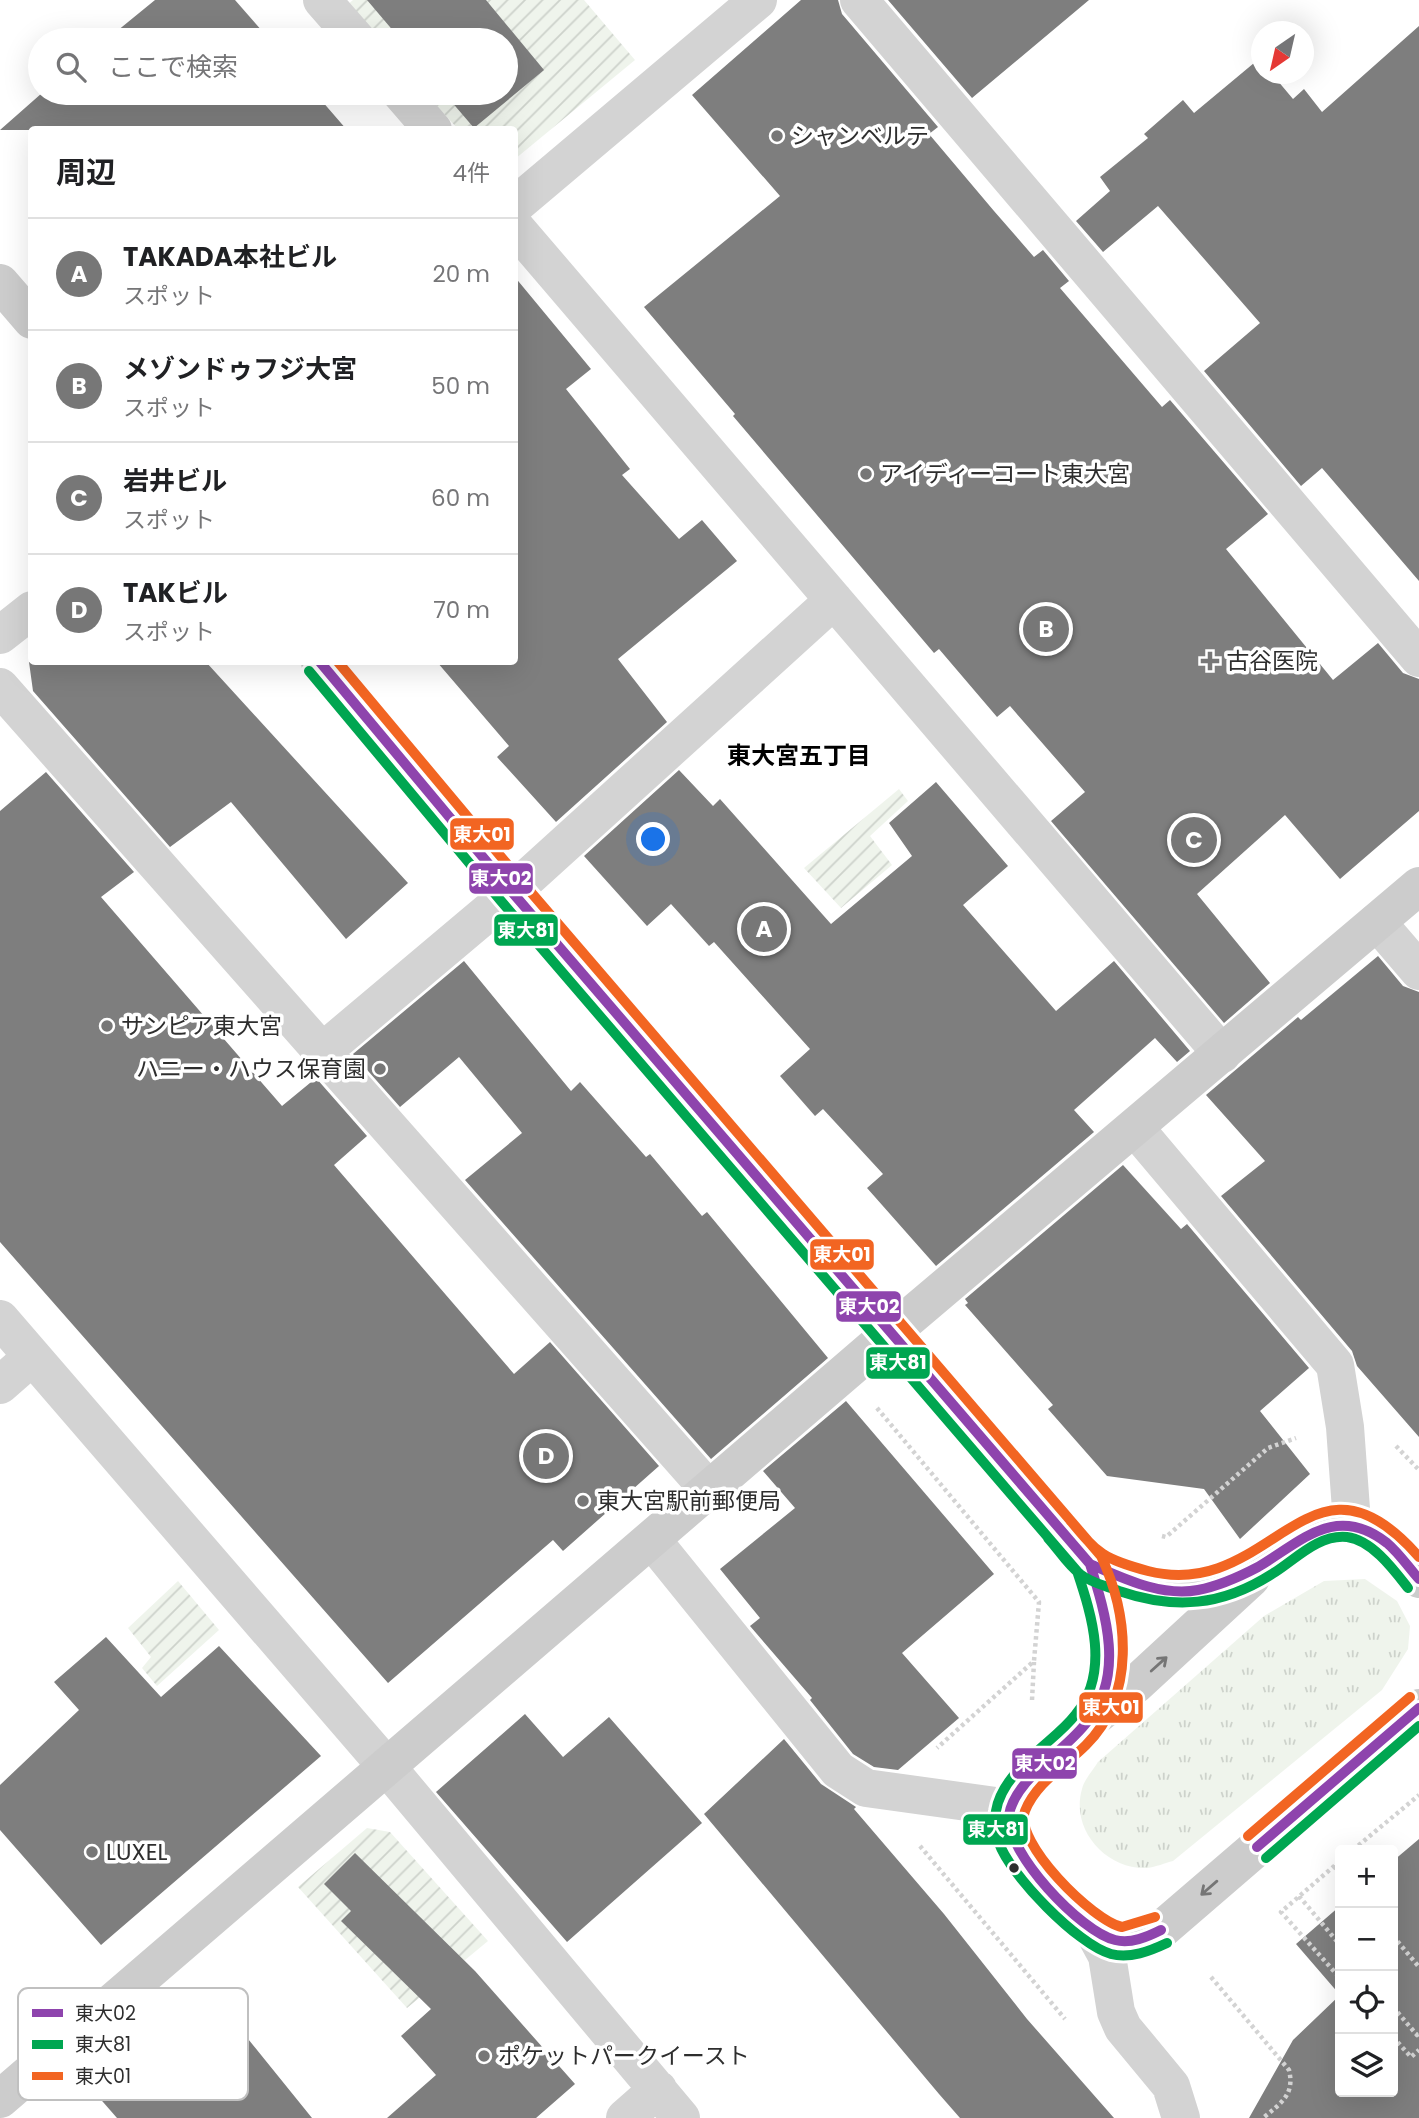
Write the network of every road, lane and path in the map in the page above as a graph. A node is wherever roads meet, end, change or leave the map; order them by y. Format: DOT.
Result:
graph roads {
  1 [pos="322,0"];
  2 [pos="758,0"];
  3 [pos="859,0"];
  4 [pos="346,28"];
  5 [pos="411,105"];
  6 [pos="430,126"];
  7 [pos="518,203"];
  8 [pos="518,231"];
  9 [pos="0,283"];
  10 [pos="28,315"];
  11 [pos="834,600"];
  12 [pos="28,613"];
  13 [pos="0,635"];
  14 [pos="1419,658"];
  15 [pos="323,665"];
  16 [pos="0,687"];
  17 [pos="1419,886"];
  18 [pos="512,892"];
  19 [pos="1377,922"];
  20 [pos="1419,971"];
  21 [pos="322,1052"];
  22 [pos="1222,1054"];
  23 [pos="1135,1128"];
  24 [pos="0,1319"];
  25 [pos="892,1332"];
  26 [pos="32,1357"];
  27 [pos="0,1385"];
  28 [pos="870,1399"];
  29 [pos="1345,1427"];
  30 [pos="1419,1470"];
  31 [pos="710,1491"];
  32 [pos="1352,1523"];
  33 [pos="1152,1534"];
  34 [pos="652,1540"];
  35 [pos="1267,1561"];
  36 [pos="1090,1564"];
  37 [pos="1419,1578"];
  38 [pos="1034,1661"];
  39 [pos="1032,1700"];
  40 [pos="1419,1708"];
  41 [pos="1087,1723"];
  42 [pos="936,1750"];
  43 [pos="387,1767"];
  44 [pos="1419,1795"];
  45 [pos="1010,1808"];
  46 [pos="916,1842"];
  47 [pos="1359,1845"];
  48 [pos="1334,1866"];
  49 [pos="1299,1896"];
  50 [pos="1094,1932"];
  51 [pos="1335,1939"];
  52 [pos="1398,1942"];
  53 [pos="1419,1967"];
  54 [pos="1335,1972"];
  55 [pos="1211,1977"];
  56 [pos="129,1988"];
  57 [pos="1398,2013"];
  58 [pos="1073,2028"];
  59 [pos="1419,2033"];
  60 [pos="1398,2043"];
  61 [pos="1419,2050"];
  62 [pos="18,2084"];
  63 [pos="658,2089"];
  64 [pos="0,2099"];
  65 [pos="625,2118"];
  66 [pos="681,2118"];
  67 [pos="1181,2118"];
  68 [pos="1263,2118"];
  1 -- 4 [label="street"];
  2 -- 7 [label="street"];
  3 -- 14 [label="street"];
  5 -- 6 [label="street"];
  8 -- 11 [label="street"];
  9 -- 10 [label="street"];
  11 -- 18 [label="street"];
  11 -- 22 [label="street"];
  12 -- 13 [label="street"];
  15 -- 18 [label="street"];
  16 -- 21 [label="street"];
  17 -- 19 [label="street"];
  18 -- 21 [label="street"];
  18 -- 25 [label="street"];
  19 -- 20 [label="street"];
  19 -- 22 [label="street"];
  21 -- 31 [label="street"];
  22 -- 23 [label="street"];
  23 -- 25 [label="street"];
  23 -- 29 [label="street"];
  24 -- 26 [label="street"];
  25 -- 31 [label="street"];
  25 -- 36 [label="street"];
  26 -- 27 [label="street"];
  26 -- 43 [label="street"];
  28 -- 38 [label="path"];
  29 -- 30 [label="path"];
  29 -- 32 [label="street"];
  29 -- 33 [label="path"];
  31 -- 34 [label="street"];
  32 -- 35 [label="street"];
  32 -- 37 [label="street"];
  34 -- 43 [label="street"];
  34 -- 45 [label="street"];
  35 -- 36 [label="street"];
  41 -- 35 [label="street, one-way"];
  36 -- 41 [label="street"];
  38 -- 39 [label="path"];
  38 -- 42 [label="path"];
  40 -- 50 [label="street, one-way"];
  41 -- 45 [label="street"];
  43 -- 56 [label="street"];
  43 -- 63 [label="street"];
  44 -- 47 [label="path"];
  45 -- 50 [label="street"];
  46 -- 58 [label="path"];
  48 -- 49 [label="path"];
  49 -- 51 [label="path"];
  49 -- 54 [label="path"];
  50 -- 67 [label="street"];
  52 -- 53 [label="path"];
  55 -- 68 [label="path"];
  57 -- 59 [label="path"];
  60 -- 61 [label="path"];
  62 -- 64 [label="street"];
  63 -- 65 [label="street"];
  63 -- 66 [label="street"];
}
